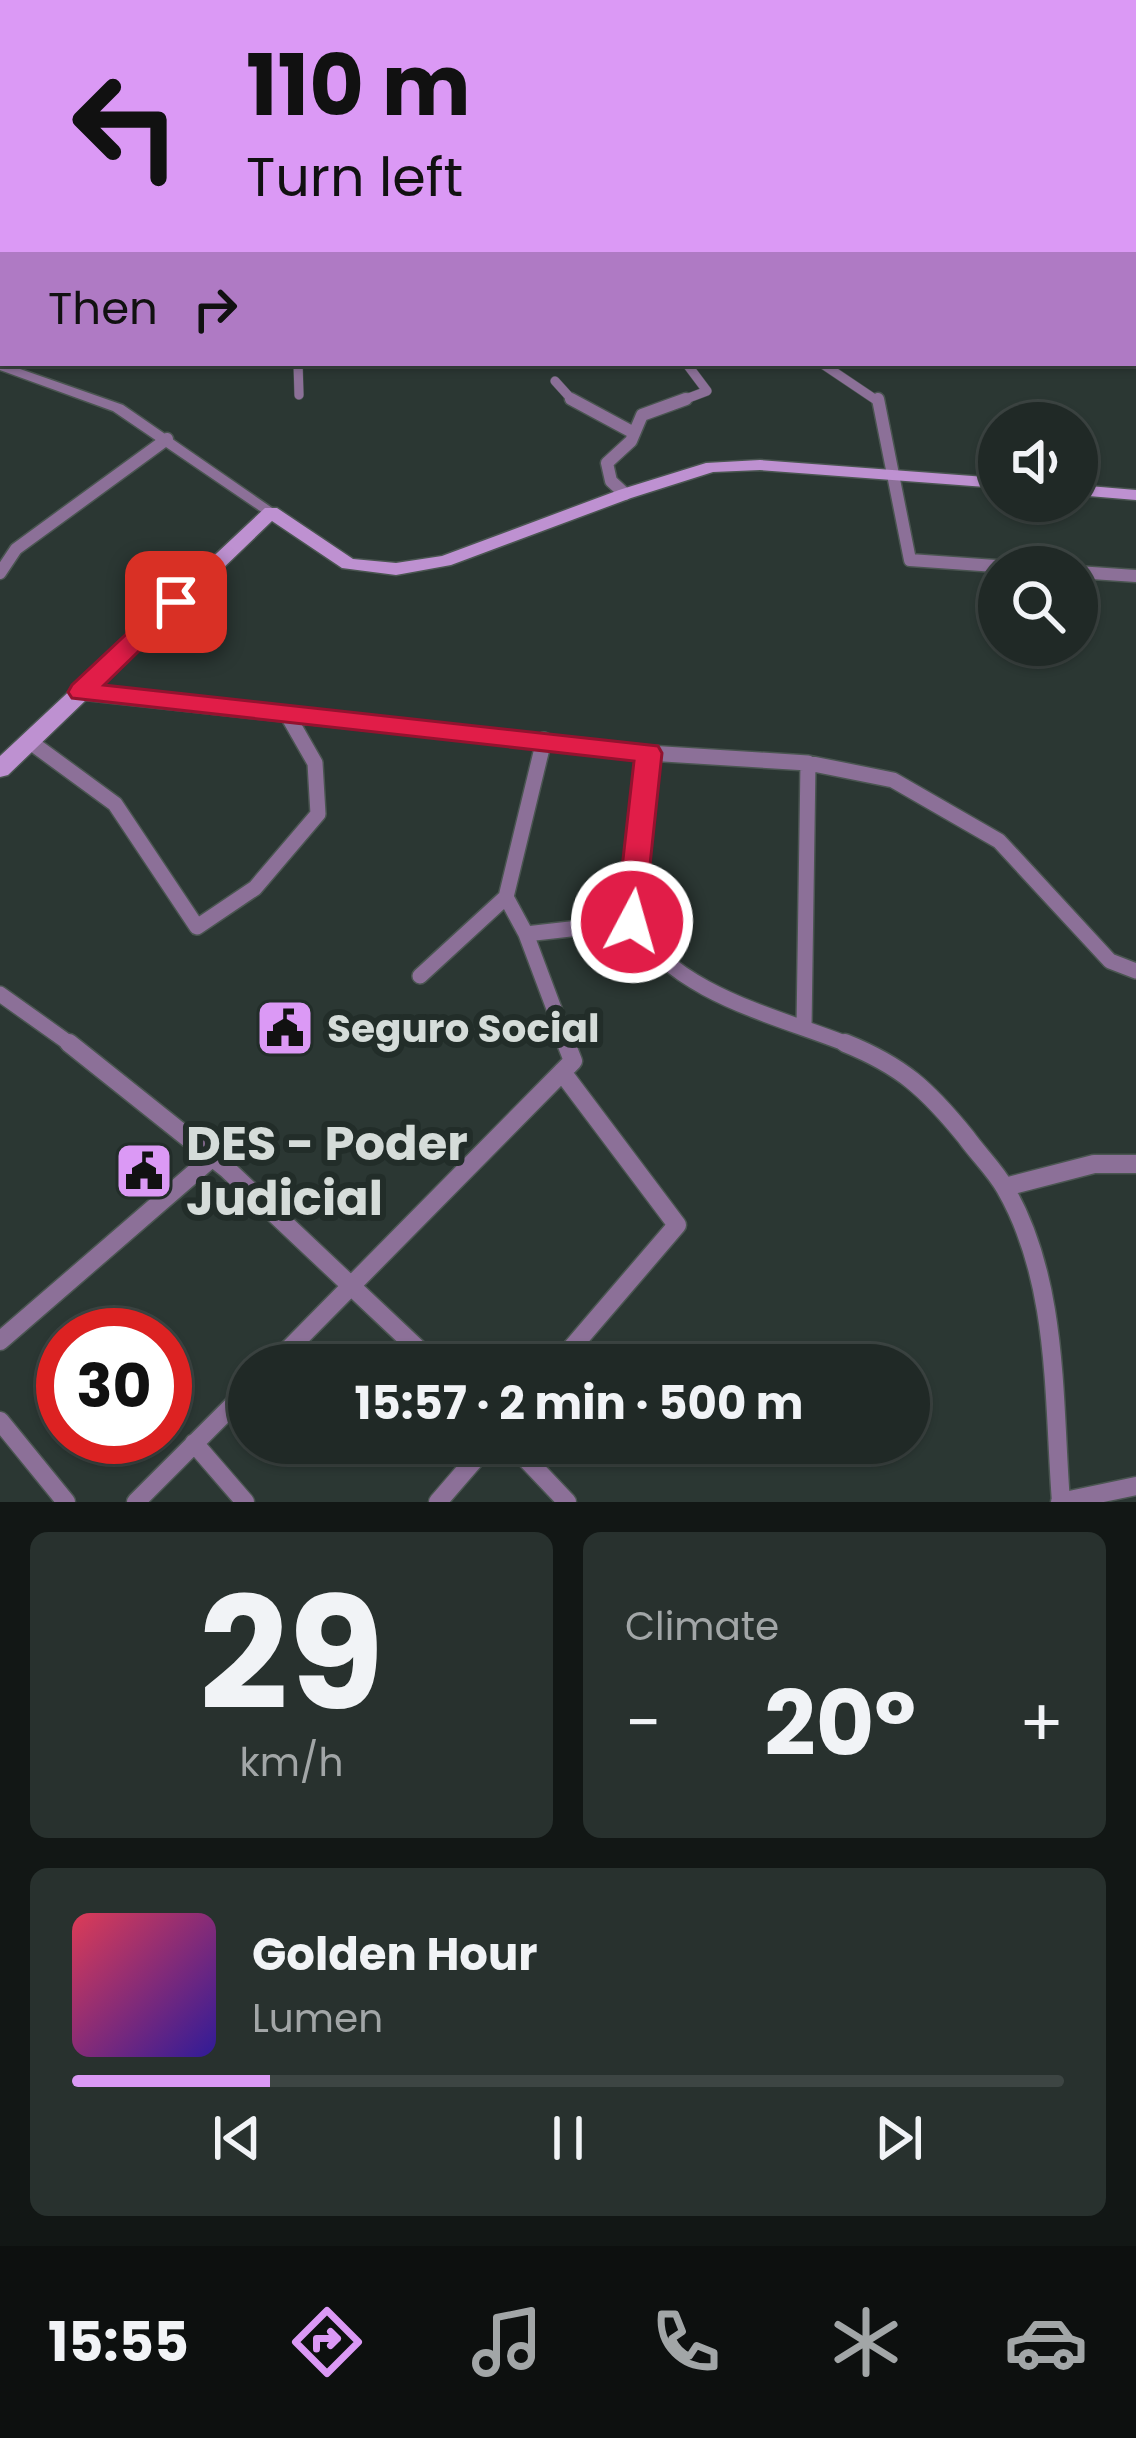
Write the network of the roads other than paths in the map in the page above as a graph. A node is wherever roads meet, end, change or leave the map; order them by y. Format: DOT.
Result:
graph roads {
  1 [pos="0,366"];
  2 [pos="298,366"];
  3 [pos="688,366"];
  4 [pos="826,366"];
  5 [pos="555,381"];
  6 [pos="299,395"];
  7 [pos="634,433"];
  8 [pos="167,439"];
  9 [pos="896,475"];
  10 [pos="978,481"];
  11 [pos="1098,492"];
  12 [pos="626,494"];
  13 [pos="1136,495"];
  14 [pos="271,512"];
  15 [pos="978,565"];
  16 [pos="0,573"];
  17 [pos="1098,573"];
  18 [pos="1136,576"];
  19 [pos="81,692"];
  20 [pos="287,715"];
  21 [pos="544,740"];
  22 [pos="29,741"];
  23 [pos="648,753"];
  24 [pos="808,763"];
  25 [pos="0,769"];
  26 [pos="506,897"];
  27 [pos="632,922"];
  28 [pos="526,934"];
  29 [pos="1136,971"];
  30 [pos="420,976"];
  31 [pos="0,994"];
  32 [pos="804,1027"];
  33 [pos="562,1072"];
  34 [pos="215,1155"];
  35 [pos="1136,1164"];
  36 [pos="1005,1187"];
  37 [pos="356,1284"];
  38 [pos="0,1341"];
  39 [pos="295,1344"];
  40 [pos="415,1344"];
  41 [pos="575,1344"];
  42 [pos="228,1410"];
  43 [pos="0,1421"];
  44 [pos="194,1443"];
  45 [pos="471,1464"];
  46 [pos="532,1464"];
  47 [pos="1136,1486"];
  48 [pos="66,1502"];
  49 [pos="136,1502"];
  50 [pos="245,1502"];
  51 [pos="438,1502"];
  52 [pos="567,1502"];
  53 [pos="1060,1502"];
  1 -- 8 [label="street"];
  2 -- 6 [label="street"];
  3 -- 7 [label="street"];
  4 -- 9 [label="street"];
  5 -- 7 [label="street"];
  7 -- 12 [label="street"];
  8 -- 14 [label="street"];
  8 -- 16 [label="street"];
  9 -- 10 [label="main road"];
  9 -- 12 [label="main road"];
  9 -- 15 [label="street"];
  11 -- 13 [label="main road"];
  12 -- 14 [label="main road"];
  14 -- 19 [label="main road"];
  17 -- 18 [label="street"];
  19 -- 20 [label="street"];
  19 -- 22 [label="main road"];
  20 -- 21 [label="street"];
  20 -- 22 [label="street"];
  21 -- 23 [label="street"];
  21 -- 26 [label="street"];
  22 -- 25 [label="main road"];
  23 -- 24 [label="street"];
  23 -- 27 [label="street"];
  24 -- 29 [label="street"];
  24 -- 32 [label="street"];
  26 -- 28 [label="street"];
  26 -- 30 [label="street"];
  27 -- 28 [label="street"];
  27 -- 32 [label="street"];
  28 -- 33 [label="street"];
  31 -- 34 [label="street"];
  32 -- 36 [label="street"];
  33 -- 37 [label="street"];
  33 -- 41 [label="street"];
  34 -- 37 [label="street"];
  34 -- 38 [label="street"];
  35 -- 36 [label="street"];
  36 -- 53 [label="street"];
  37 -- 39 [label="street"];
  37 -- 40 [label="street"];
  42 -- 44 [label="street"];
  43 -- 48 [label="street"];
  44 -- 49 [label="street"];
  44 -- 50 [label="street"];
  45 -- 51 [label="street"];
  46 -- 52 [label="street"];
  47 -- 53 [label="street"];
}
